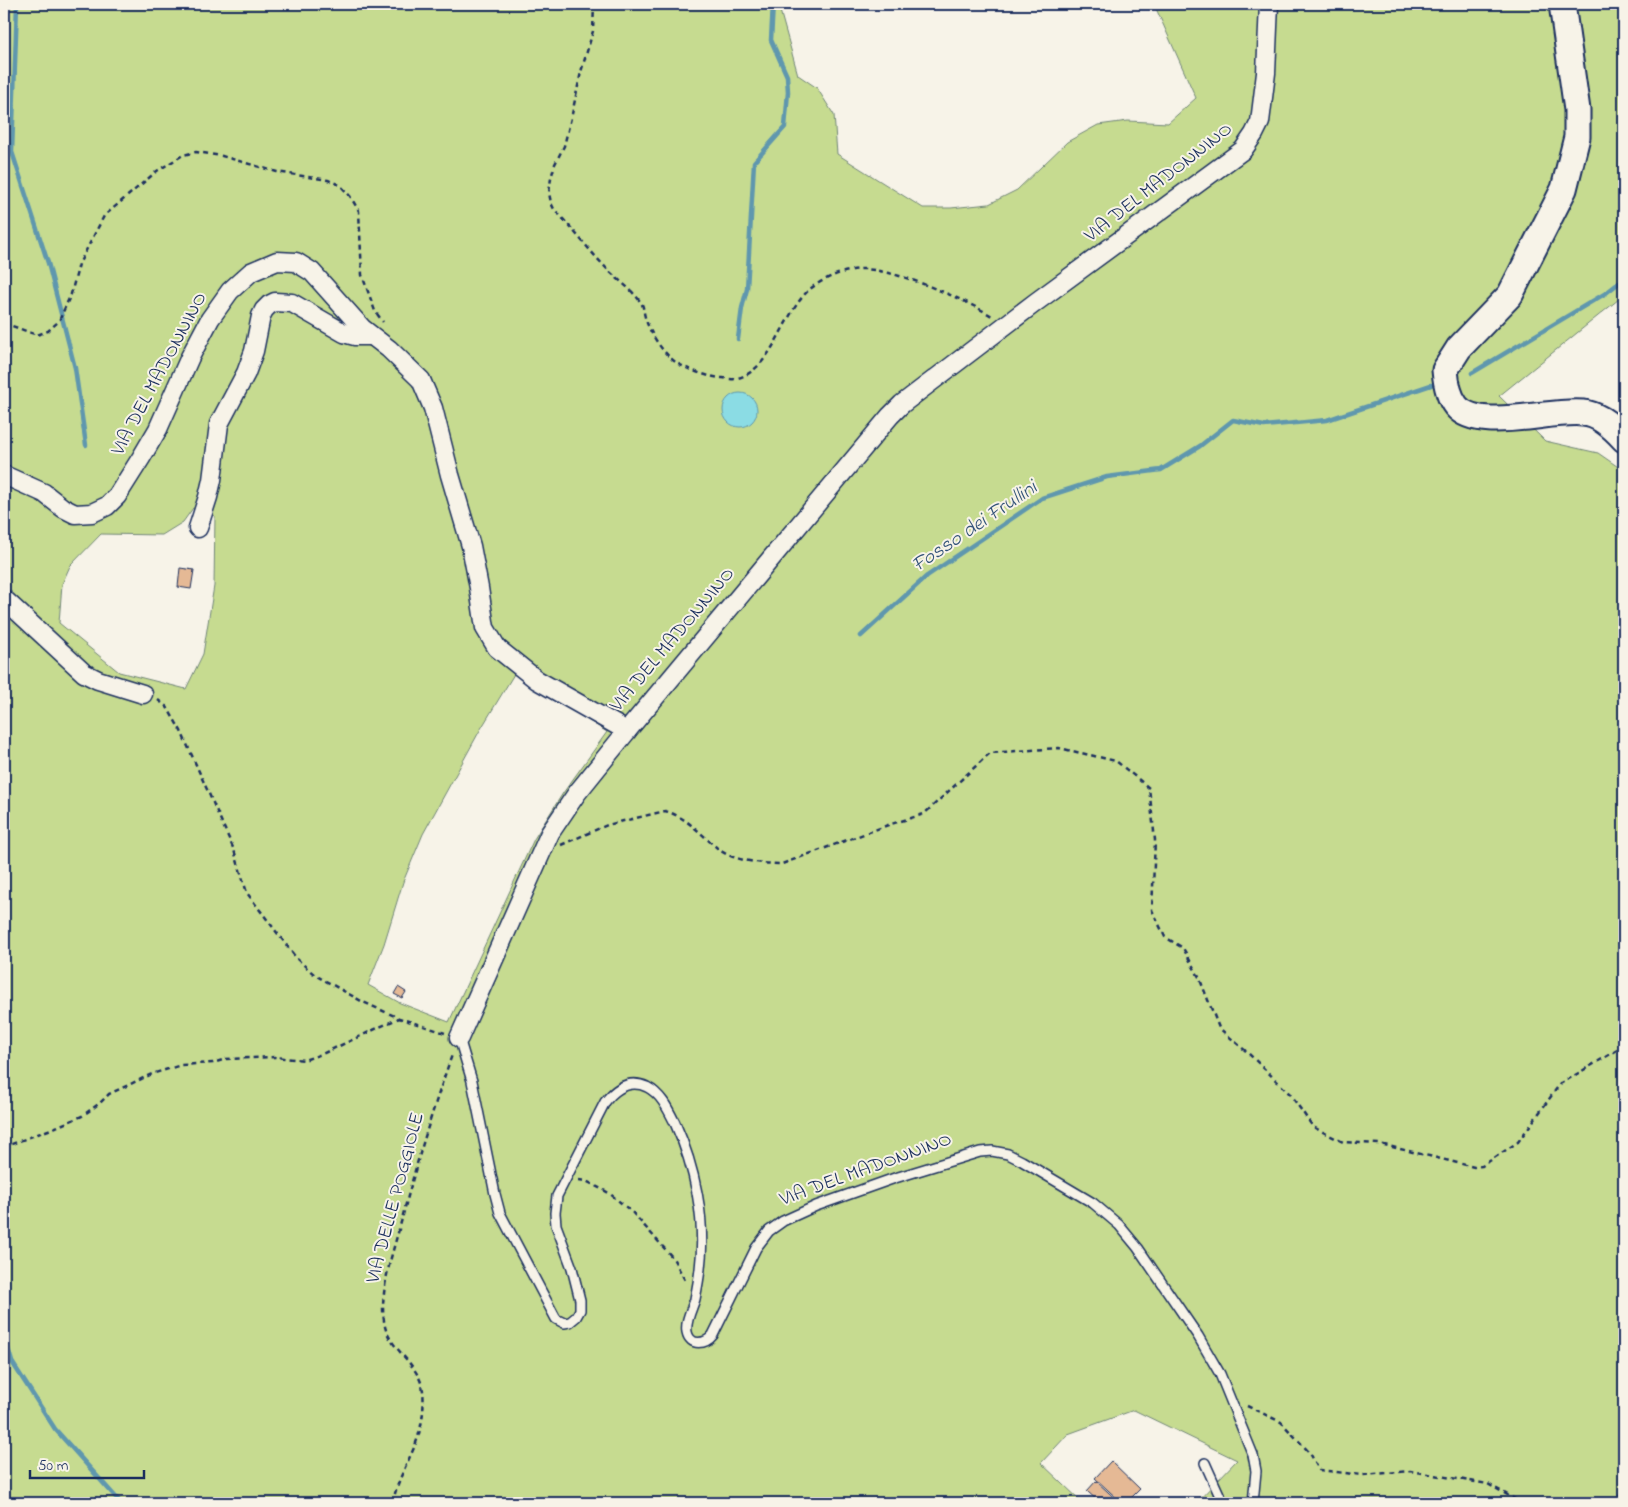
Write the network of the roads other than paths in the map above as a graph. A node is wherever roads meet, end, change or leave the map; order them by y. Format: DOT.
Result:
graph roads {
  1 [pos="1269,4"];
  2 [pos="1562,4"];
  3 [pos="370,336"];
  4 [pos="1624,439"];
  5 [pos="4,475"];
  6 [pos="198,528"];
  7 [pos="4,599"];
  8 [pos="142,694"];
  9 [pos="627,731"];
  10 [pos="459,1038"];
  11 [pos="1205,1464"];
  12 [pos="1223,1503"];
  13 [pos="1253,1503"];
  1 -- 9 [label="street, VIA DEL MADONNINO"];
  2 -- 4 [label="main road"];
  3 -- 5 [label="street, VIA DEL MADONNINO"];
  3 -- 6 [label="street, VIA DEL MADONNINO"];
  3 -- 9 [label="street, VIA DEL MADONNINO"];
  7 -- 8 [label="street"];
  9 -- 10 [label="street"];
  10 -- 13 [label="lane, VIA DEL MADONNINO"];
  11 -- 12 [label="lane"];
}
